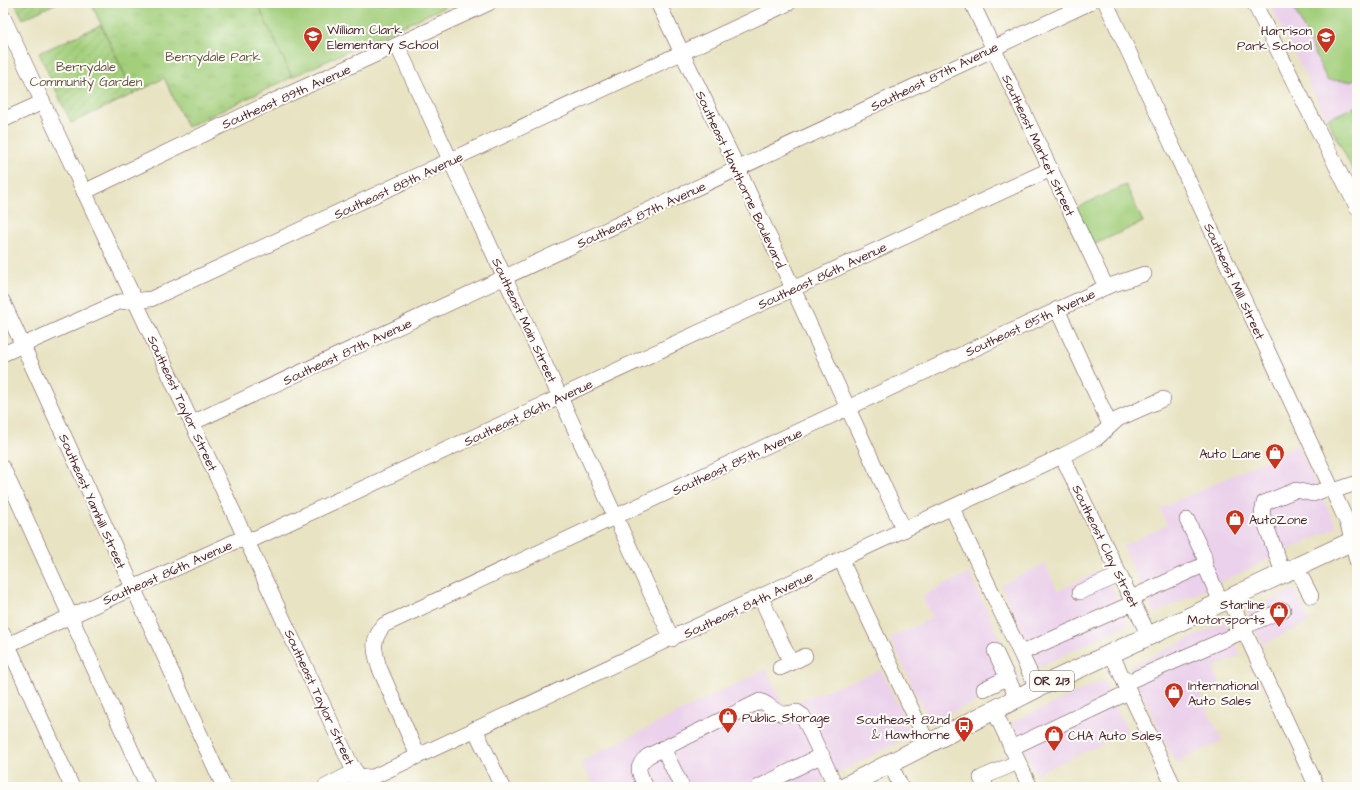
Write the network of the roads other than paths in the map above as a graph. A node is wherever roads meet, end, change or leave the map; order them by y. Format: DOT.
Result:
graph roads {
  1 [pos="489,3"];
  2 [pos="658,3"];
  3 [pos="789,3"];
  4 [pos="972,3"];
  5 [pos="1089,3"];
  6 [pos="1106,3"];
  7 [pos="1254,3"];
  8 [pos="3,17"];
  9 [pos="397,45"];
  10 [pos="994,49"];
  11 [pos="682,53"];
  12 [pos="43,102"];
  13 [pos="3,120"];
  14 [pos="452,161"];
  15 [pos="738,169"];
  16 [pos="1051,169"];
  17 [pos="84,192"];
  18 [pos="1357,207"];
  19 [pos="1144,274"];
  20 [pos="506,278"];
  21 [pos="1106,287"];
  22 [pos="792,289"];
  23 [pos="135,300"];
  24 [pos="3,302"];
  25 [pos="1057,309"];
  26 [pos="23,346"];
  27 [pos="3,354"];
  28 [pos="560,398"];
  29 [pos="1162,399"];
  30 [pos="847,409"];
  31 [pos="192,423"];
  32 [pos="1110,425"];
  33 [pos="1062,456"];
  34 [pos="3,468"];
  35 [pos="1357,482"];
  36 [pos="1332,489"];
  37 [pos="952,508"];
  38 [pos="617,517"];
  39 [pos="1187,520"];
  40 [pos="904,530"];
  41 [pos="246,539"];
  42 [pos="1355,540"];
  43 [pos="841,560"];
  44 [pos="1357,561"];
  45 [pos="1206,566"];
  46 [pos="1290,570"];
  47 [pos="1120,575"];
  48 [pos="133,588"];
  49 [pos="1080,592"];
  50 [pos="1311,596"];
  51 [pos="761,598"];
  52 [pos="1225,600"];
  53 [pos="1132,601"];
  54 [pos="1283,610"];
  55 [pos="70,616"];
  56 [pos="1243,629"];
  57 [pos="1149,636"];
  58 [pos="672,639"];
  59 [pos="5,642"];
  60 [pos="995,651"];
  61 [pos="1021,653"];
  62 [pos="1111,653"];
  63 [pos="792,662"];
  64 [pos="1008,678"];
  65 [pos="1127,687"];
  66 [pos="1037,688"];
  67 [pos="984,689"];
  68 [pos="1017,698"];
  69 [pos="994,710"];
  70 [pos="475,729"];
  71 [pos="928,744"];
  72 [pos="663,748"];
  73 [pos="1012,748"];
  74 [pos="822,755"];
  75 [pos="418,756"];
  76 [pos="1018,762"];
  77 [pos="890,763"];
  78 [pos="363,782"];
  79 [pos="72,787"];
  80 [pos="148,787"];
  81 [pos="224,787"];
  82 [pos="325,787"];
  83 [pos="502,787"];
  84 [pos="646,787"];
  85 [pos="682,787"];
  86 [pos="759,787"];
  87 [pos="836,787"];
  88 [pos="844,787"];
  89 [pos="901,787"];
  90 [pos="986,787"];
  91 [pos="1030,787"];
  92 [pos="1174,787"];
  93 [pos="1317,787"];
  1 -- 9 [label="street, Southeast 89th Avenue"];
  2 -- 11 [label="street, Southeast Hawthorne Boulevard"];
  3 -- 11 [label="street, Southeast 88th Avenue"];
  4 -- 10 [label="street, Southeast Market Street"];
  5 -- 10 [label="street, Southeast 87th Avenue"];
  6 -- 36 [label="street, Southeast Mill Street"];
  7 -- 18 [label="street"];
  8 -- 12 [label="street, Southeast Taylor Street"];
  9 -- 14 [label="street, Southeast Main Street"];
  9 -- 17 [label="street, Southeast 89th Avenue"];
  10 -- 15 [label="street, Southeast 87th Avenue"];
  10 -- 16 [label="street, Southeast Market Street"];
  11 -- 14 [label="street, Southeast 88th Avenue"];
  11 -- 15 [label="street, Southeast Hawthorne Boulevard"];
  12 -- 13 [label="street"];
  12 -- 17 [label="street, Southeast Taylor Street"];
  14 -- 20 [label="street, Southeast Main Street"];
  14 -- 23 [label="street, Southeast 88th Avenue"];
  15 -- 20 [label="street, Southeast 87th Avenue"];
  15 -- 22 [label="street, Southeast Hawthorne Boulevard"];
  16 -- 21 [label="street, Southeast Market Street"];
  16 -- 22 [label="street, Southeast 86th Avenue"];
  17 -- 23 [label="street, Southeast Taylor Street"];
  19 -- 21 [label="street, Southeast 85th Avenue"];
  20 -- 28 [label="street, Southeast Main Street"];
  20 -- 31 [label="street, Southeast 87th Avenue"];
  21 -- 25 [label="street, Southeast 85th Avenue"];
  22 -- 28 [label="street, Southeast 86th Avenue"];
  22 -- 30 [label="street, Southeast Hawthorne Boulevard"];
  23 -- 26 [label="street, Southeast 88th Avenue"];
  23 -- 31 [label="street, Southeast Taylor Street"];
  24 -- 26 [label="street, Southeast Yamhill Street"];
  25 -- 30 [label="street, Southeast 85th Avenue"];
  25 -- 32 [label="street"];
  26 -- 27 [label="street, Southeast 88th Avenue"];
  26 -- 48 [label="street, Southeast Yamhill Street"];
  28 -- 38 [label="street, Southeast Main Street"];
  28 -- 41 [label="street, Southeast 86th Avenue"];
  29 -- 32 [label="street, Southeast 84th Avenue"];
  30 -- 38 [label="street, Southeast 85th Avenue"];
  30 -- 40 [label="street, Southeast Hawthorne Boulevard"];
  31 -- 41 [label="street, Southeast Taylor Street"];
  32 -- 33 [label="street, Southeast 84th Avenue"];
  33 -- 37 [label="street, Southeast 84th Avenue"];
  33 -- 47 [label="street, Southeast Clay Street"];
  34 -- 55 [label="street"];
  35 -- 36 [label="street"];
  36 -- 42 [label="street, Southeast Mill Street"];
  36 -- 46 [label="street"];
  37 -- 40 [label="street, Southeast 84th Avenue"];
  37 -- 61 [label="street"];
  38 -- 58 [label="street, Southeast Main Street"];
  38 -- 75 [label="street, Southeast 85th Avenue"];
  39 -- 45 [label="street"];
  40 -- 43 [label="street, Southeast 84th Avenue"];
  41 -- 48 [label="street, Southeast 86th Avenue"];
  41 -- 78 [label="street, Southeast Taylor Street"];
  42 -- 44 [label="street, Southeast Mill Street"];
  42 -- 46 [label="main road, OR 213"];
  43 -- 51 [label="street, Southeast 84th Avenue"];
  43 -- 71 [label="street"];
  45 -- 52 [label="street"];
  45 -- 53 [label="street"];
  46 -- 50 [label="street"];
  46 -- 52 [label="main road, OR 213"];
  47 -- 49 [label="street"];
  47 -- 53 [label="street, Southeast Clay Street"];
  48 -- 55 [label="street, Southeast 86th Avenue"];
  48 -- 81 [label="street, Southeast Yamhill Street"];
  51 -- 58 [label="street, Southeast 84th Avenue"];
  51 -- 63 [label="street"];
  52 -- 56 [label="street"];
  52 -- 57 [label="main road, OR 213"];
  53 -- 57 [label="street, Southeast Clay Street"];
  53 -- 61 [label="street"];
  54 -- 56 [label="street"];
  55 -- 59 [label="street, Southeast 86th Avenue"];
  55 -- 80 [label="street"];
  56 -- 65 [label="street"];
  56 -- 93 [label="street"];
  57 -- 62 [label="main road, OR 213"];
  58 -- 70 [label="street, Southeast 84th Avenue"];
  59 -- 79 [label="street"];
  60 -- 64 [label="street"];
  61 -- 66 [label="street"];
  62 -- 65 [label="street"];
  62 -- 66 [label="main road, OR 213"];
  64 -- 67 [label="street"];
  64 -- 68 [label="street"];
  65 -- 73 [label="street"];
  65 -- 92 [label="street"];
  66 -- 68 [label="main road, OR 213"];
  68 -- 69 [label="main road, OR 213"];
  69 -- 71 [label="main road, OR 213"];
  69 -- 73 [label="street"];
  70 -- 75 [label="street, Southeast 84th Avenue"];
  70 -- 83 [label="street"];
  71 -- 77 [label="main road, OR 213"];
  72 -- 74 [label="street"];
  72 -- 84 [label="street"];
  72 -- 85 [label="street"];
  73 -- 76 [label="street"];
  74 -- 86 [label="street"];
  74 -- 87 [label="street"];
  75 -- 78 [label="street, Southeast 84th Avenue"];
  76 -- 90 [label="street"];
  76 -- 91 [label="street"];
  77 -- 88 [label="main road, OR 213"];
  77 -- 89 [label="street"];
  78 -- 82 [label="street, Southeast 84th Avenue"];
}
